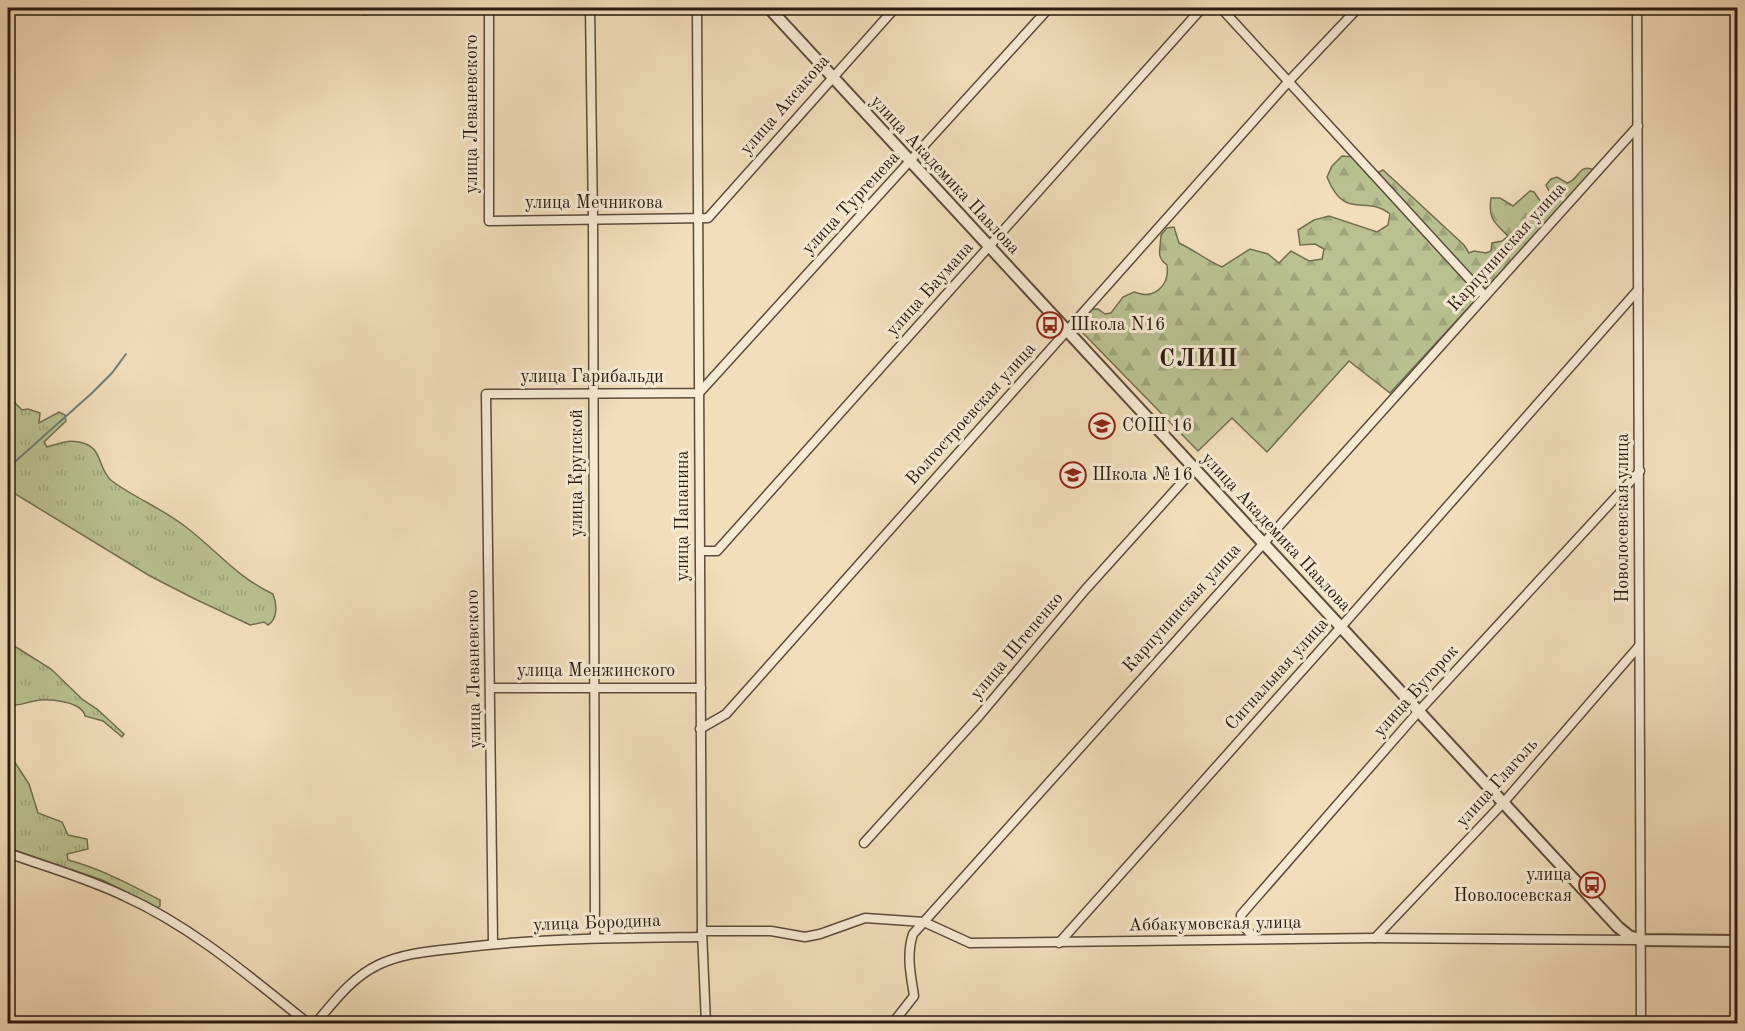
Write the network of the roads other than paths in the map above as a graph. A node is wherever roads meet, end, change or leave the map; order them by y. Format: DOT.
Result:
graph roads {
  1 [pos="489,8"];
  2 [pos="590,8"];
  3 [pos="697,8"];
  4 [pos="768,8"];
  5 [pos="895,8"];
  6 [pos="1049,8"];
  7 [pos="1202,8"];
  8 [pos="1221,8"];
  9 [pos="1358,8"];
  10 [pos="1637,12"];
  11 [pos="832,76"];
  12 [pos="1289,81"];
  13 [pos="1638,126"];
  14 [pos="910,163"];
  15 [pos="698,219"];
  16 [pos="593,220"];
  17 [pos="489,221"];
  18 [pos="989,248"];
  19 [pos="1638,290"];
  20 [pos="1485,296"];
  21 [pos="1067,332"];
  22 [pos="593,393"];
  23 [pos="699,393"];
  24 [pos="486,394"];
  25 [pos="1194,469"];
  26 [pos="1640,471"];
  27 [pos="1263,542"];
  28 [pos="700,550"];
  29 [pos="1341,627"];
  30 [pos="1639,646"];
  31 [pos="491,688"];
  32 [pos="594,688"];
  33 [pos="700,688"];
  34 [pos="1419,711"];
  35 [pos="700,729"];
  36 [pos="1504,802"];
  37 [pos="864,843"];
  38 [pos="8,853"];
  39 [pos="924,922"];
  40 [pos="702,934"];
  41 [pos="595,938"];
  42 [pos="1375,938"];
  43 [pos="1255,939"];
  44 [pos="1641,940"];
  45 [pos="1737,940"];
  46 [pos="1059,943"];
  47 [pos="494,944"];
  48 [pos="309,1023"];
  49 [pos="315,1023"];
  50 [pos="706,1023"];
  51 [pos="896,1023"];
  52 [pos="1641,1023"];
  1 -- 17 [label="street, улица Леваневского"];
  2 -- 16 [label="street, улица Крупской"];
  3 -- 15 [label="street, улица Папанина"];
  4 -- 11 [label="street, улица Академика Павлова"];
  5 -- 11 [label="street, улица Аксакова"];
  6 -- 14 [label="street, улица Тургенева"];
  7 -- 18 [label="street, улица Баумана"];
  8 -- 12 [label="street"];
  9 -- 12 [label="street, Волгостроевская улица"];
  10 -- 13 [label="street, Новолосевская улица"];
  11 -- 14 [label="street, улица Академика Павлова"];
  11 -- 15 [label="street, улица Аксакова"];
  12 -- 20 [label="street"];
  12 -- 21 [label="street, Волгостроевская улица"];
  13 -- 19 [label="street, Новолосевская улица"];
  13 -- 20 [label="street, Карпунинская улица"];
  14 -- 18 [label="street, улица Академика Павлова"];
  14 -- 23 [label="street, улица Тургенева"];
  15 -- 16 [label="street, улица Мечникова"];
  15 -- 23 [label="street, улица Папанина"];
  16 -- 17 [label="street, улица Мечникова"];
  16 -- 22 [label="street, улица Крупской"];
  18 -- 21 [label="street, улица Академика Павлова"];
  18 -- 28 [label="street, улица Баумана"];
  19 -- 26 [label="street, Новолосевская улица"];
  19 -- 29 [label="street, Сигнальная улица"];
  20 -- 27 [label="street, Карпунинская улица"];
  21 -- 25 [label="street, улица Академика Павлова"];
  21 -- 35 [label="street, Волгостроевская улица"];
  22 -- 23 [label="street, улица Гарибальди"];
  22 -- 24 [label="street, улица Гарибальди"];
  22 -- 32 [label="street, улица Крупской"];
  23 -- 28 [label="street, улица Папанина"];
  24 -- 31 [label="street, улица Леваневского"];
  25 -- 27 [label="street, улица Академика Павлова"];
  25 -- 37 [label="street, улица Штепенко"];
  26 -- 30 [label="street, Новолосевская улица"];
  26 -- 34 [label="street, улица Бугорок"];
  27 -- 29 [label="street, улица Академика Павлова"];
  27 -- 39 [label="street, Карпунинская улица"];
  28 -- 33 [label="street, улица Папанина"];
  29 -- 34 [label="street, улица Академика Павлова"];
  29 -- 46 [label="street, Сигнальная улица"];
  30 -- 36 [label="street, улица Глаголь"];
  30 -- 44 [label="street, Новолосевская улица"];
  31 -- 32 [label="street, улица Менжинского"];
  31 -- 47 [label="street, улица Леваневского"];
  32 -- 33 [label="street, улица Менжинского"];
  32 -- 41 [label="street, улица Крупской"];
  33 -- 35 [label="street, улица Папанина"];
  34 -- 36 [label="street, улица Академика Павлова"];
  34 -- 43 [label="street, улица Бугорок"];
  35 -- 40 [label="street, улица Папанина"];
  36 -- 42 [label="street, улица Глаголь"];
  36 -- 44 [label="street, улица Академика Павлова"];
  38 -- 48 [label="street"];
  39 -- 40 [label="street, Аббакумовская улица"];
  39 -- 46 [label="street, Аббакумовская улица"];
  39 -- 51 [label="street, Карпунинская улица"];
  40 -- 41 [label="street, улица Бородина"];
  40 -- 50 [label="street, улица Папанина"];
  41 -- 47 [label="street, улица Бородина"];
  42 -- 43 [label="street, Аббакумовская улица"];
  42 -- 44 [label="street, Аббакумовская улица"];
  43 -- 46 [label="street, Аббакумовская улица"];
  44 -- 45 [label="street, Аббакумовская улица"];
  44 -- 52 [label="street, Новолосевская улица"];
  47 -- 49 [label="street, улица Бородина"];
}
